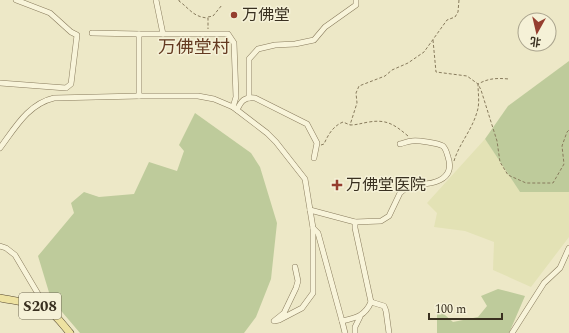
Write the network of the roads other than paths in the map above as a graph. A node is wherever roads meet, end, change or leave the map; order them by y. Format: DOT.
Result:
graph roads {
  1 [pos="16,0"];
  2 [pos="156,0"];
  3 [pos="356,0"];
  4 [pos="92,33"];
  5 [pos="139,34"];
  6 [pos="163,34"];
  7 [pos="0,83"];
  8 [pos="139,96"];
  9 [pos="249,98"];
  10 [pos="234,108"];
  11 [pos="400,144"];
  12 [pos="0,148"];
  13 [pos="314,158"];
  14 [pos="310,210"];
  15 [pos="355,222"];
  16 [pos="313,228"];
  17 [pos="0,246"];
  18 [pos="569,248"];
  19 [pos="295,267"];
  20 [pos="0,298"];
  21 [pos="371,302"];
  22 [pos="47,309"];
  23 [pos="360,316"];
  24 [pos="342,321"];
  25 [pos="70,333"];
  26 [pos="345,333"];
  27 [pos="355,333"];
  28 [pos="389,333"];
  29 [pos="512,333"];
  1 -- 7 [label="street"];
  2 -- 6 [label="street"];
  3 -- 9 [label="street"];
  4 -- 5 [label="street"];
  5 -- 6 [label="street"];
  5 -- 8 [label="street"];
  6 -- 10 [label="street"];
  8 -- 10 [label="street"];
  8 -- 12 [label="street"];
  9 -- 10 [label="street"];
  9 -- 13 [label="street"];
  10 -- 14 [label="street"];
  11 -- 15 [label="street"];
  14 -- 15 [label="street"];
  14 -- 16 [label="street"];
  15 -- 21 [label="street"];
  16 -- 19 [label="street"];
  16 -- 24 [label="street"];
  17 -- 22 [label="street"];
  18 -- 29 [label="street"];
  20 -- 22 [label="main road, S208"];
  21 -- 23 [label="street"];
  21 -- 28 [label="street"];
  22 -- 25 [label="main road, S208"];
  23 -- 24 [label="street"];
  23 -- 27 [label="street"];
  24 -- 26 [label="street"];
}
